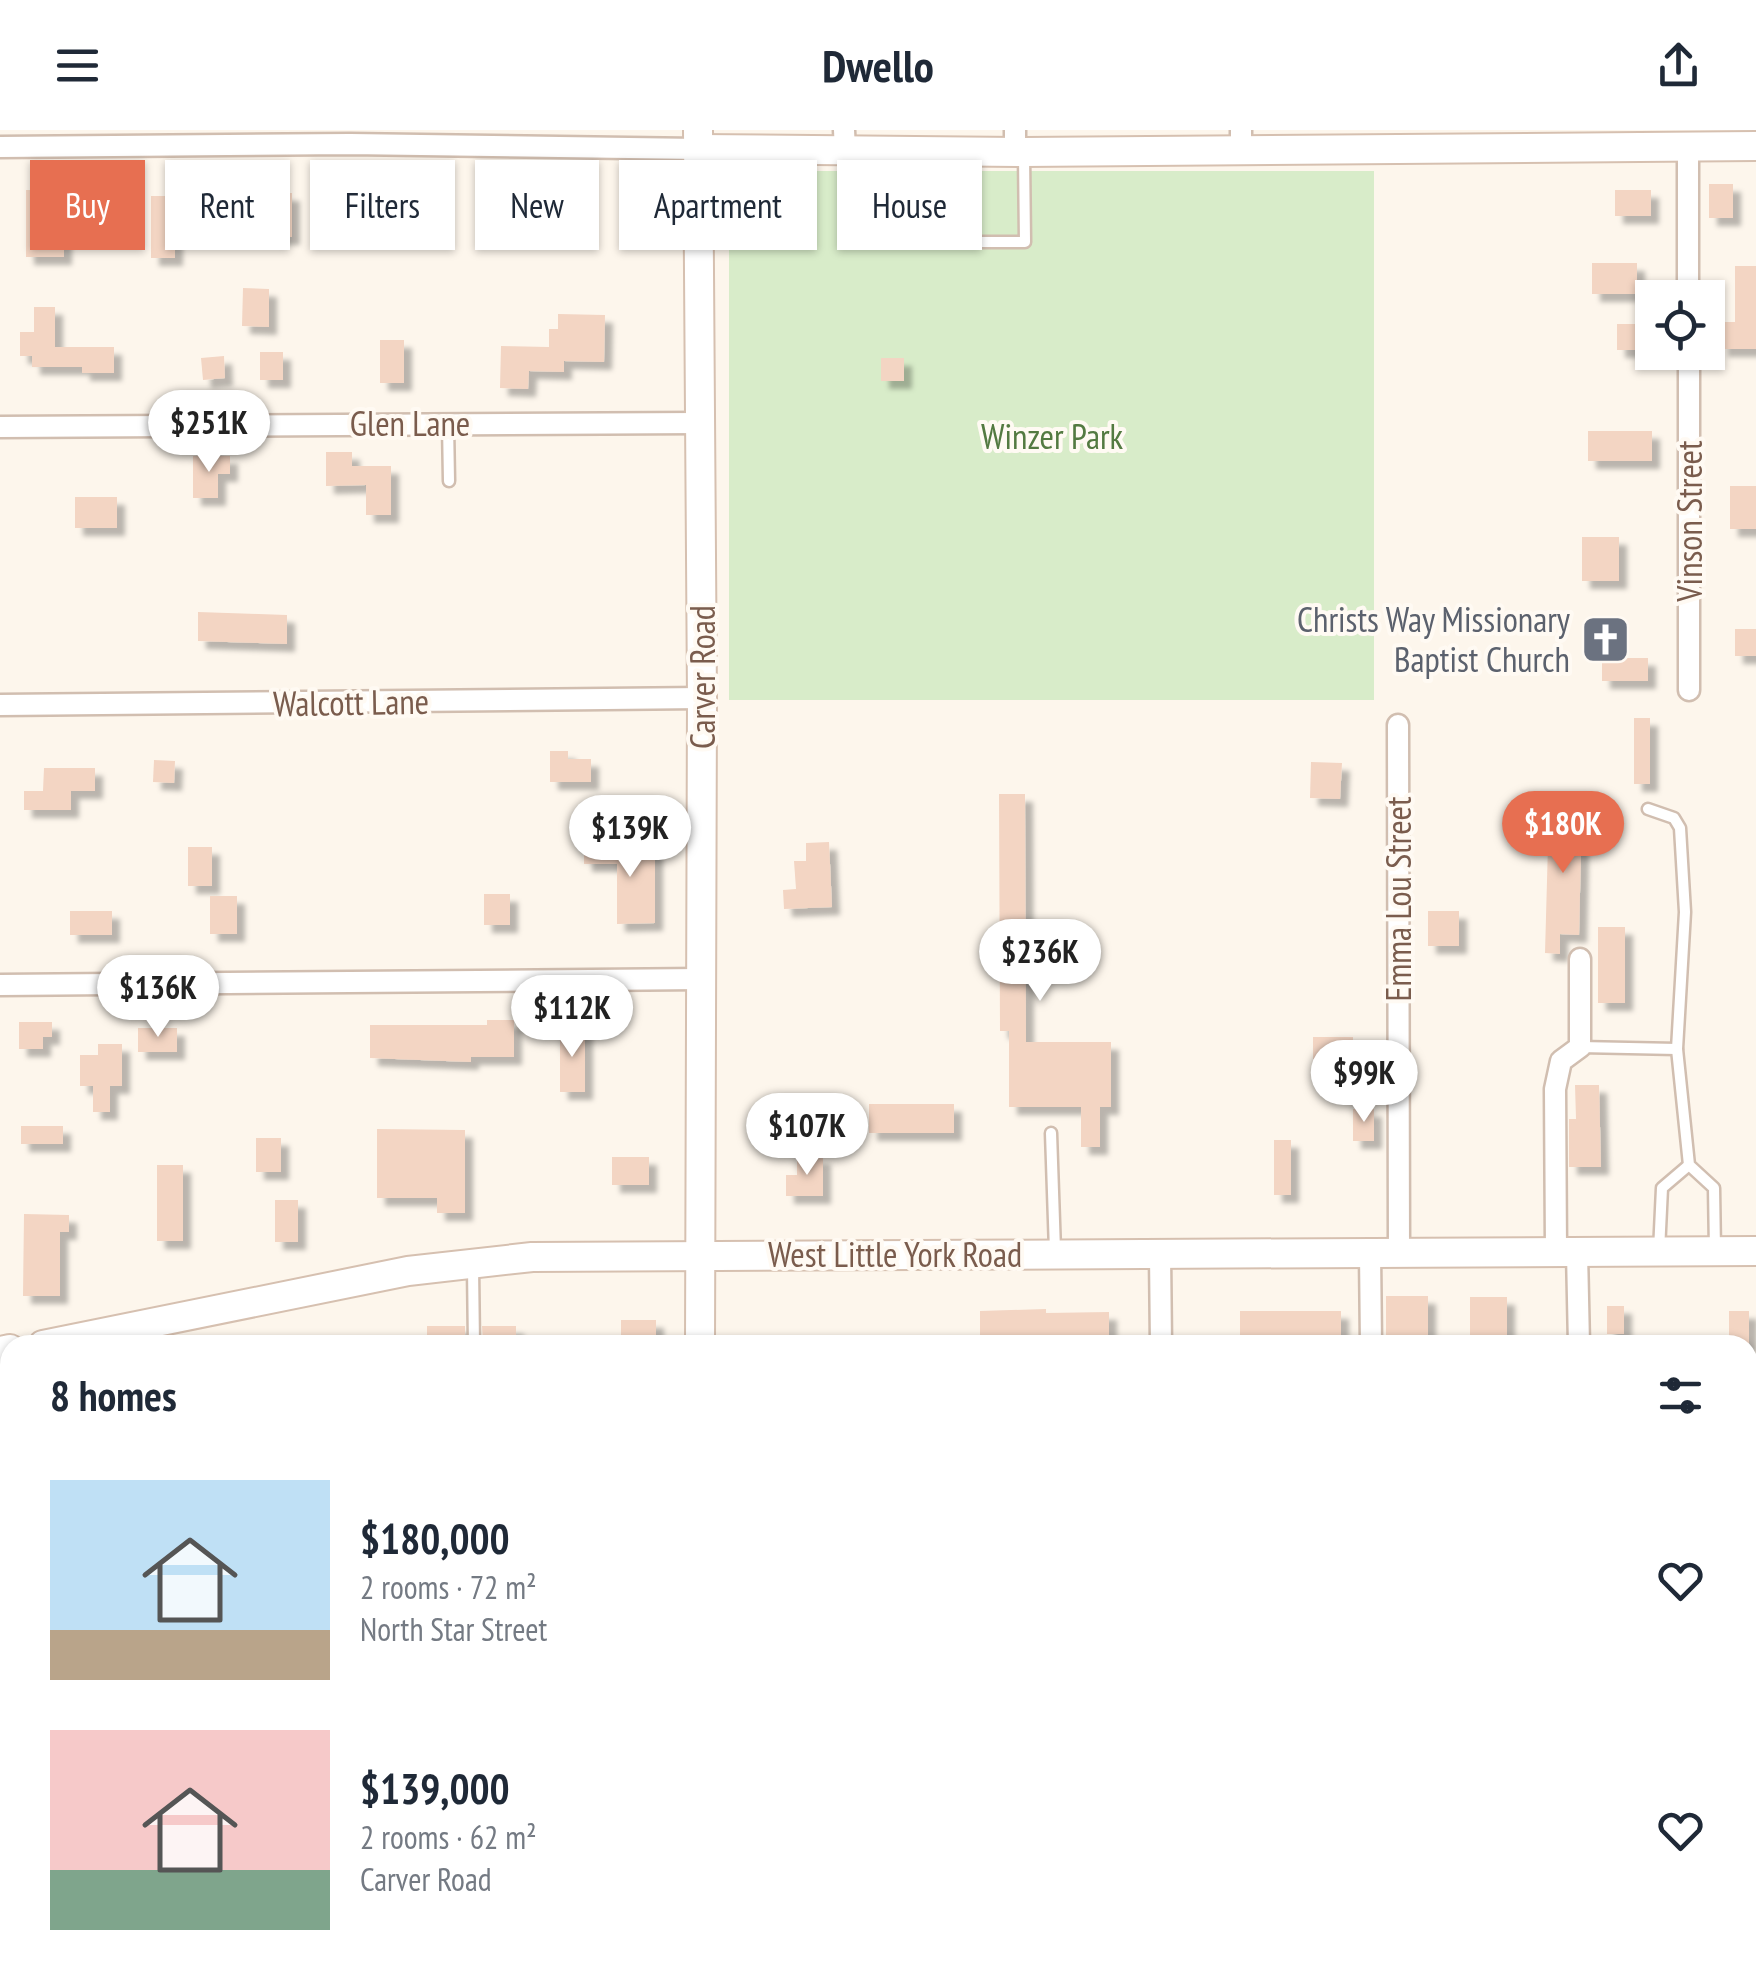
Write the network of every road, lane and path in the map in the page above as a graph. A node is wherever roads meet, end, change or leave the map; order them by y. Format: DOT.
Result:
graph roads {
  1 [pos="1554,138"];
  2 [pos="698,140"];
  3 [pos="1241,140"];
  4 [pos="852,144"];
  5 [pos="1018,144"];
  6 [pos="0,146"];
  7 [pos="1688,146"];
  8 [pos="1756,146"];
  9 [pos="1688,280"];
  10 [pos="1688,370"];
  11 [pos="448,423"];
  12 [pos="700,424"];
  13 [pos="0,427"];
  14 [pos="450,481"];
  15 [pos="1690,690"];
  16 [pos="702,698"];
  17 [pos="0,705"];
  18 [pos="1398,724"];
  19 [pos="1648,809"];
  20 [pos="1580,960"];
  21 [pos="702,979"];
  22 [pos="0,985"];
  23 [pos="1580,1047"];
  24 [pos="1677,1049"];
  25 [pos="1051,1132"];
  26 [pos="1690,1165"];
  27 [pos="1567,1252"];
  28 [pos="1659,1252"];
  29 [pos="1716,1252"];
  30 [pos="1756,1252"];
  31 [pos="1370,1253"];
  32 [pos="1399,1253"];
  33 [pos="700,1254"];
  34 [pos="1055,1254"];
  35 [pos="1160,1254"];
  36 [pos="473,1262"];
  37 [pos="92,1335"];
  38 [pos="474,1335"];
  39 [pos="700,1335"];
  40 [pos="1161,1335"];
  41 [pos="1371,1335"];
  42 [pos="1578,1335"];
  1 -- 3 [label="street"];
  1 -- 7 [label="street"];
  2 -- 4 [label="street"];
  2 -- 6 [label="street"];
  2 -- 12 [label="street, Carver Road"];
  3 -- 5 [label="street"];
  4 -- 5 [label="street"];
  4 -- 5 [label="lane"];
  7 -- 8 [label="street"];
  7 -- 9 [label="street"];
  10 -- 15 [label="street, Vinson Street"];
  11 -- 12 [label="street, Glen Lane"];
  11 -- 13 [label="street, Glen Lane"];
  11 -- 14 [label="lane"];
  12 -- 16 [label="street, Carver Road"];
  16 -- 17 [label="street, Walcott Lane"];
  16 -- 21 [label="street, Carver Road"];
  18 -- 32 [label="street, Emma Lou Street"];
  19 -- 24 [label="lane"];
  20 -- 23 [label="street"];
  21 -- 22 [label="street"];
  21 -- 33 [label="street, Carver Road"];
  23 -- 24 [label="lane"];
  23 -- 27 [label="street"];
  24 -- 26 [label="lane"];
  25 -- 34 [label="lane"];
  26 -- 28 [label="lane"];
  26 -- 29 [label="lane"];
  27 -- 28 [label="street, West Little York Road"];
  27 -- 32 [label="street, West Little York Road"];
  27 -- 42 [label="street"];
  28 -- 29 [label="street, West Little York Road"];
  29 -- 30 [label="street, West Little York Road"];
  31 -- 32 [label="street, West Little York Road"];
  31 -- 35 [label="street, West Little York Road"];
  31 -- 41 [label="street"];
  33 -- 34 [label="street, West Little York Road"];
  33 -- 36 [label="street, West Little York Road"];
  33 -- 39 [label="street, Carver Road"];
  34 -- 35 [label="street, West Little York Road"];
  35 -- 40 [label="street"];
  36 -- 37 [label="street, West Little York Road"];
  36 -- 38 [label="lane"];
}
